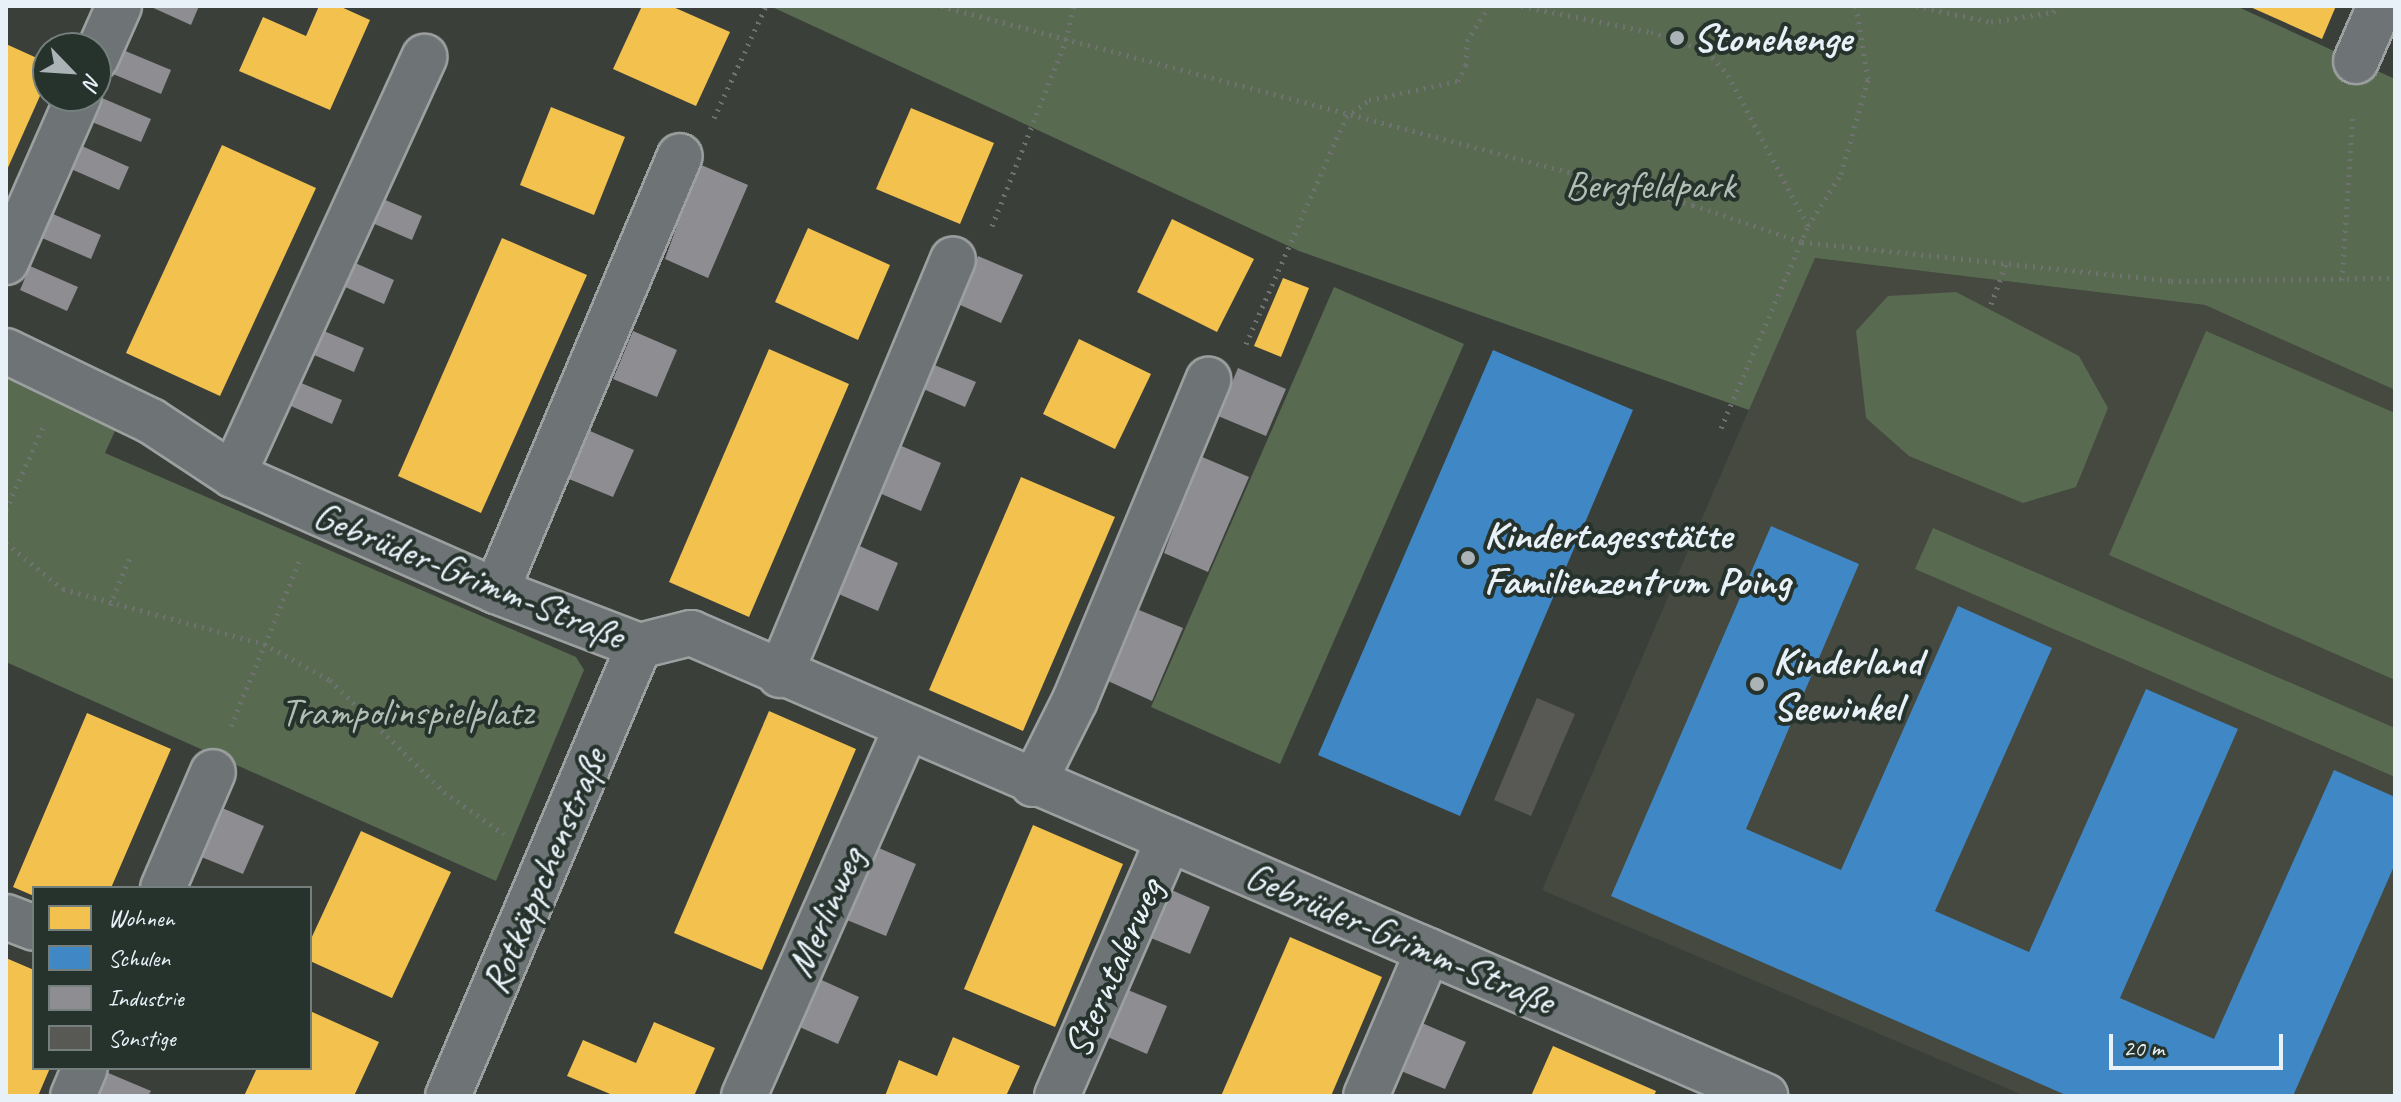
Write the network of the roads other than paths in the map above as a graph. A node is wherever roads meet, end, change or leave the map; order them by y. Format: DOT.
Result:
graph roads {
  1 [pos="119,6"];
  2 [pos="2380,6"];
  3 [pos="108,32"];
  4 [pos="424,57"];
  5 [pos="2356,61"];
  6 [pos="72,112"];
  7 [pos="680,156"];
  8 [pos="953,260"];
  9 [pos="6,262"];
  10 [pos="6,351"];
  11 [pos="1208,380"];
  12 [pos="233,475"];
  13 [pos="496,591"];
  14 [pos="639,646"];
  15 [pos="780,675"];
  16 [pos="906,728"];
  17 [pos="213,772"];
  18 [pos="1033,784"];
  19 [pos="1168,841"];
  20 [pos="164,886"];
  21 [pos="6,917"];
  22 [pos="32,927"];
  23 [pos="1428,951"];
  24 [pos="84,1070"];
  25 [pos="1752,1093"];
  26 [pos="73,1096"];
  27 [pos="448,1096"];
  28 [pos="744,1096"];
  29 [pos="1057,1096"];
  30 [pos="1366,1096"];
  1 -- 3 [label="street"];
  2 -- 5 [label="street"];
  4 -- 12 [label="street"];
  6 -- 9 [label="street"];
  7 -- 13 [label="street"];
  8 -- 15 [label="street"];
  10 -- 12 [label="street, Gebrüder-Grimm-Straße"];
  11 -- 18 [label="street"];
  12 -- 13 [label="street, Gebrüder-Grimm-Straße"];
  13 -- 14 [label="street, Gebrüder-Grimm-Straße"];
  14 -- 15 [label="street, Gebrüder-Grimm-Straße"];
  14 -- 27 [label="street, Rotkäppchenstraße"];
  15 -- 16 [label="street, Gebrüder-Grimm-Straße"];
  16 -- 18 [label="street, Gebrüder-Grimm-Straße"];
  16 -- 28 [label="street, Merlinweg"];
  17 -- 20 [label="street"];
  18 -- 19 [label="street, Gebrüder-Grimm-Straße"];
  19 -- 23 [label="street, Gebrüder-Grimm-Straße"];
  19 -- 29 [label="street, Sterntalerweg"];
  21 -- 22 [label="street"];
  23 -- 25 [label="street, Gebrüder-Grimm-Straße"];
  23 -- 30 [label="street"];
  24 -- 26 [label="street"];
}
